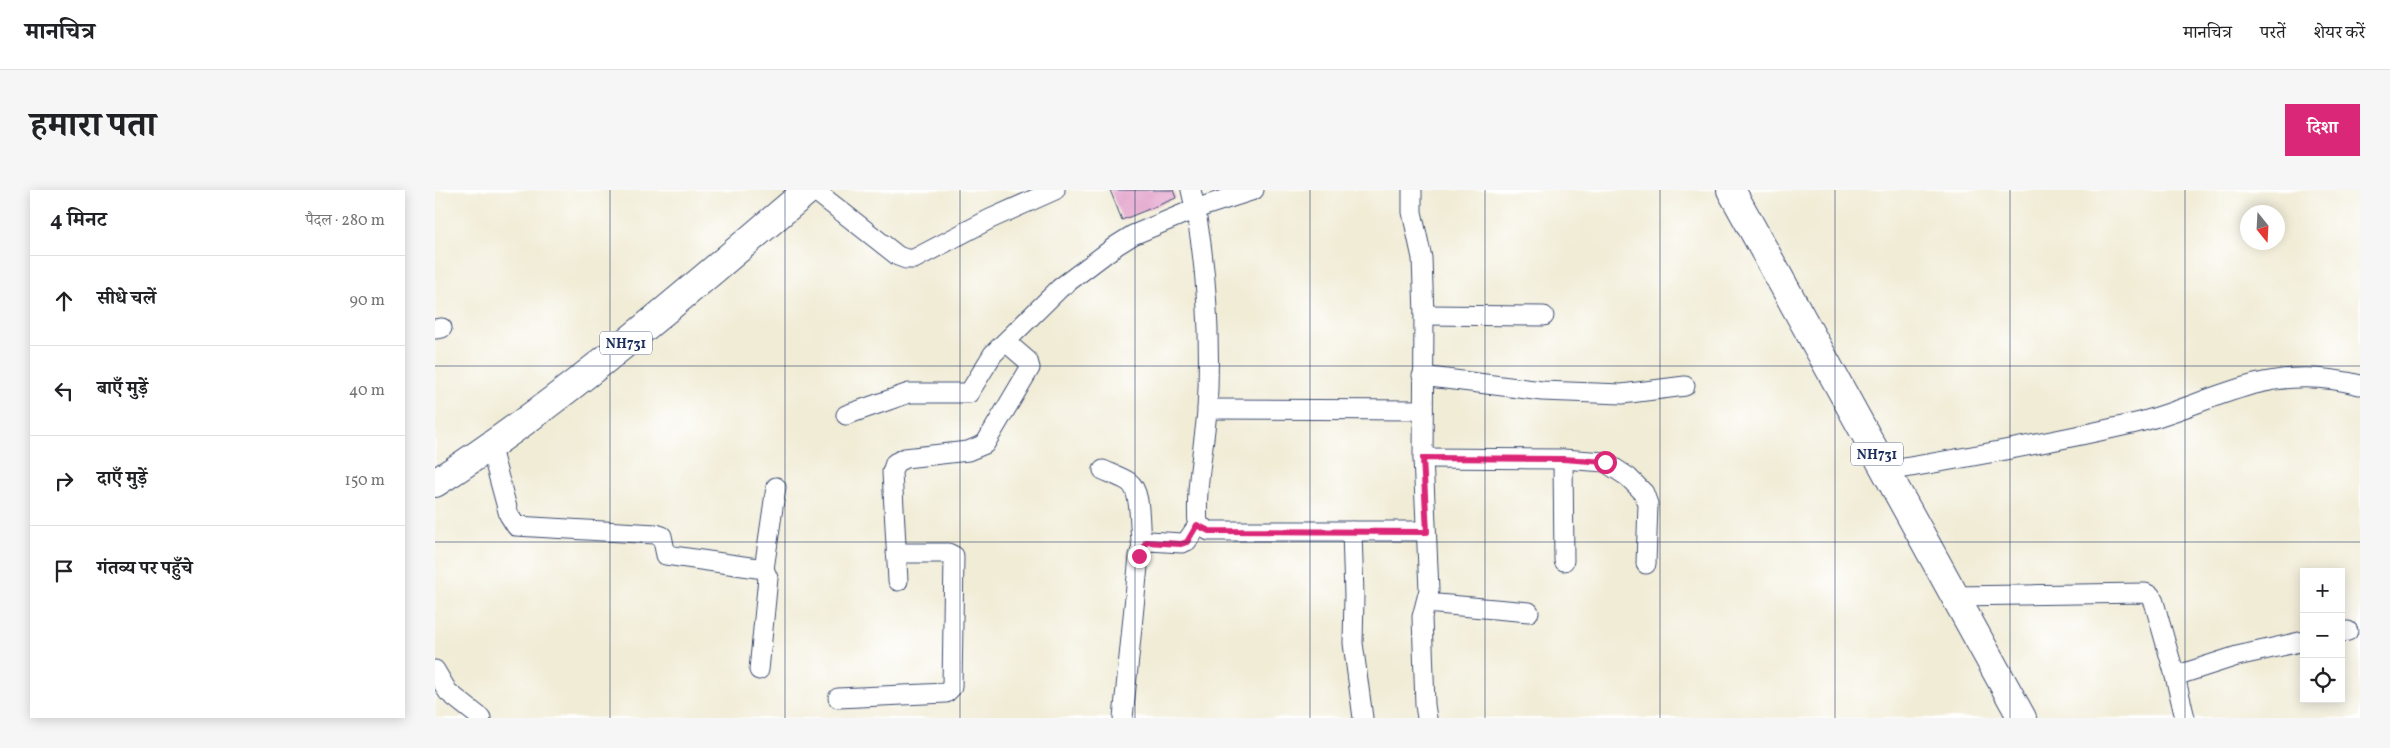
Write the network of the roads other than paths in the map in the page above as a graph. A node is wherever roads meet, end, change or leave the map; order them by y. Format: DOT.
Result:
graph roads {
  1 [pos="807,190"];
  2 [pos="814,190"];
  3 [pos="1055,190"];
  4 [pos="1191,190"];
  5 [pos="1254,190"];
  6 [pos="1411,190"];
  7 [pos="1731,190"];
  8 [pos="1195,209"];
  9 [pos="1424,315"];
  10 [pos="1544,316"];
  11 [pos="1006,342"];
  12 [pos="1422,376"];
  13 [pos="2360,385"];
  14 [pos="1685,386"];
  15 [pos="1207,409"];
  16 [pos="1423,410"];
  17 [pos="845,415"];
  18 [pos="490,445"];
  19 [pos="1423,458"];
  20 [pos="1563,459"];
  21 [pos="1103,470"];
  22 [pos="1887,472"];
  23 [pos="435,483"];
  24 [pos="775,487"];
  25 [pos="1197,525"];
  26 [pos="1352,531"];
  27 [pos="1427,532"];
  28 [pos="1142,547"];
  29 [pos="896,553"];
  30 [pos="1564,561"];
  31 [pos="1646,564"];
  32 [pos="764,569"];
  33 [pos="897,581"];
  34 [pos="1954,596"];
  35 [pos="1426,604"];
  36 [pos="1529,612"];
  37 [pos="2300,642"];
  38 [pos="435,670"];
  39 [pos="759,670"];
  40 [pos="2175,676"];
  41 [pos="838,698"];
  42 [pos="481,718"];
  43 [pos="1123,718"];
  44 [pos="1363,718"];
  45 [pos="1427,718"];
  46 [pos="2022,718"];
  47 [pos="2185,718"];
  1 -- 18 [label="highway, NH731"];
  2 -- 3 [label="street"];
  4 -- 8 [label="street"];
  5 -- 8 [label="street"];
  6 -- 9 [label="street"];
  7 -- 22 [label="highway, NH731"];
  8 -- 11 [label="street"];
  8 -- 15 [label="street"];
  9 -- 10 [label="street"];
  9 -- 12 [label="street"];
  11 -- 17 [label="street"];
  11 -- 29 [label="street"];
  12 -- 14 [label="street"];
  12 -- 16 [label="street"];
  13 -- 22 [label="street"];
  15 -- 16 [label="street"];
  15 -- 25 [label="street"];
  16 -- 19 [label="street"];
  18 -- 23 [label="highway, NH731"];
  18 -- 32 [label="street"];
  19 -- 20 [label="street"];
  19 -- 27 [label="street"];
  20 -- 30 [label="street"];
  20 -- 31 [label="street"];
  21 -- 28 [label="street"];
  22 -- 34 [label="highway, NH731"];
  24 -- 32 [label="street"];
  25 -- 26 [label="street"];
  25 -- 28 [label="street"];
  26 -- 27 [label="street"];
  26 -- 44 [label="street"];
  27 -- 35 [label="street"];
  28 -- 43 [label="street"];
  29 -- 33 [label="street"];
  29 -- 41 [label="street"];
  32 -- 39 [label="street"];
  34 -- 40 [label="street"];
  34 -- 46 [label="highway, NH731"];
  35 -- 36 [label="street"];
  35 -- 45 [label="street"];
  37 -- 40 [label="street"];
  38 -- 42 [label="street"];
  40 -- 47 [label="street"];
}
